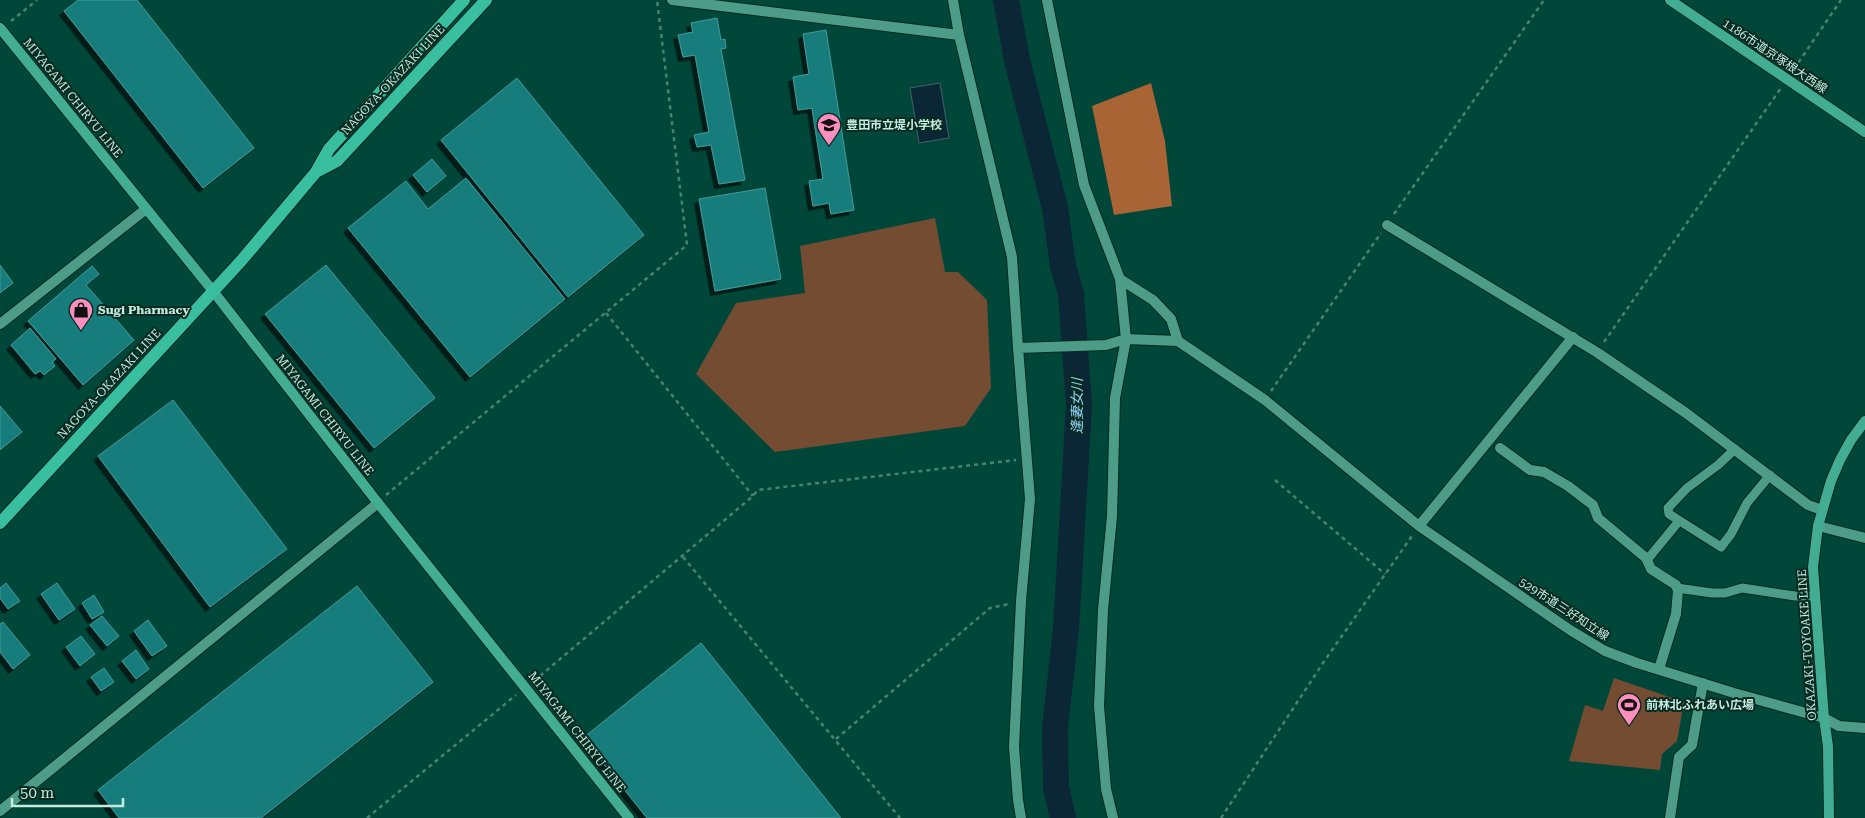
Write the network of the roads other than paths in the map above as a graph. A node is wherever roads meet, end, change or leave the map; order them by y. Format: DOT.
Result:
graph roads {
  1 [pos="464,0"];
  2 [pos="486,0"];
  3 [pos="672,0"];
  4 [pos="953,0"];
  5 [pos="1047,0"];
  6 [pos="1670,0"];
  7 [pos="0,29"];
  8 [pos="959,35"];
  9 [pos="1865,132"];
  10 [pos="316,172"];
  11 [pos="146,209"];
  12 [pos="1387,225"];
  13 [pos="1120,279"];
  14 [pos="213,291"];
  15 [pos="0,324"];
  16 [pos="1573,337"];
  17 [pos="1126,339"];
  18 [pos="1178,341"];
  19 [pos="1018,348"];
  20 [pos="1865,421"];
  21 [pos="1500,448"];
  22 [pos="1735,449"];
  23 [pos="1770,476"];
  24 [pos="378,503"];
  25 [pos="1822,510"];
  26 [pos="1679,520"];
  27 [pos="0,523"];
  28 [pos="1419,526"];
  29 [pos="1818,526"];
  30 [pos="1865,538"];
  31 [pos="1647,560"];
  32 [pos="1677,588"];
  33 [pos="1815,596"];
  34 [pos="1659,670"];
  35 [pos="1704,683"];
  36 [pos="1824,718"];
  37 [pos="1865,728"];
  38 [pos="2,812"];
  39 [pos="629,818"];
  40 [pos="1021,818"];
  41 [pos="1113,818"];
  42 [pos="1670,818"];
  43 [pos="1829,818"];
  1 -- 10 [label="main road, NAGOYA-OKAZAKI LINE"];
  2 -- 10 [label="main road, NAGOYA-OKAZAKI LINE"];
  3 -- 8 [label="street"];
  4 -- 8 [label="street"];
  5 -- 13 [label="street"];
  6 -- 9 [label="main road, 1186市道京塚根大西線"];
  7 -- 11 [label="main road, MIYAGAMI CHIRYU LINE"];
  8 -- 19 [label="street"];
  10 -- 14 [label="main road, NAGOYA-OKAZAKI LINE"];
  11 -- 14 [label="main road, MIYAGAMI CHIRYU LINE"];
  11 -- 15 [label="street"];
  12 -- 16 [label="street"];
  13 -- 17 [label="street"];
  13 -- 18 [label="street"];
  14 -- 24 [label="main road, MIYAGAMI CHIRYU LINE"];
  14 -- 27 [label="main road, NAGOYA-OKAZAKI LINE"];
  16 -- 22 [label="street"];
  16 -- 28 [label="street"];
  17 -- 18 [label="street"];
  17 -- 19 [label="street"];
  17 -- 41 [label="street"];
  18 -- 28 [label="street, 529市道三好知立線"];
  19 -- 40 [label="street"];
  20 -- 25 [label="main road, OKAZAKI-TOYOAKE LINE"];
  21 -- 31 [label="street"];
  22 -- 23 [label="street"];
  22 -- 26 [label="lane"];
  23 -- 25 [label="street"];
  23 -- 26 [label="lane"];
  24 -- 38 [label="street"];
  24 -- 39 [label="main road, MIYAGAMI CHIRYU LINE"];
  25 -- 29 [label="main road, OKAZAKI-TOYOAKE LINE"];
  26 -- 31 [label="lane"];
  28 -- 34 [label="street, 529市道三好知立線"];
  29 -- 30 [label="street"];
  29 -- 33 [label="main road, OKAZAKI-TOYOAKE LINE"];
  31 -- 32 [label="street"];
  32 -- 33 [label="lane"];
  32 -- 34 [label="street"];
  33 -- 36 [label="main road, OKAZAKI-TOYOAKE LINE"];
  34 -- 35 [label="street, 529市道三好知立線"];
  35 -- 36 [label="street, 529市道三好知立線"];
  35 -- 42 [label="street"];
  36 -- 37 [label="street, 529市道三好知立線"];
  36 -- 43 [label="main road, OKAZAKI-TOYOAKE LINE"];
}
